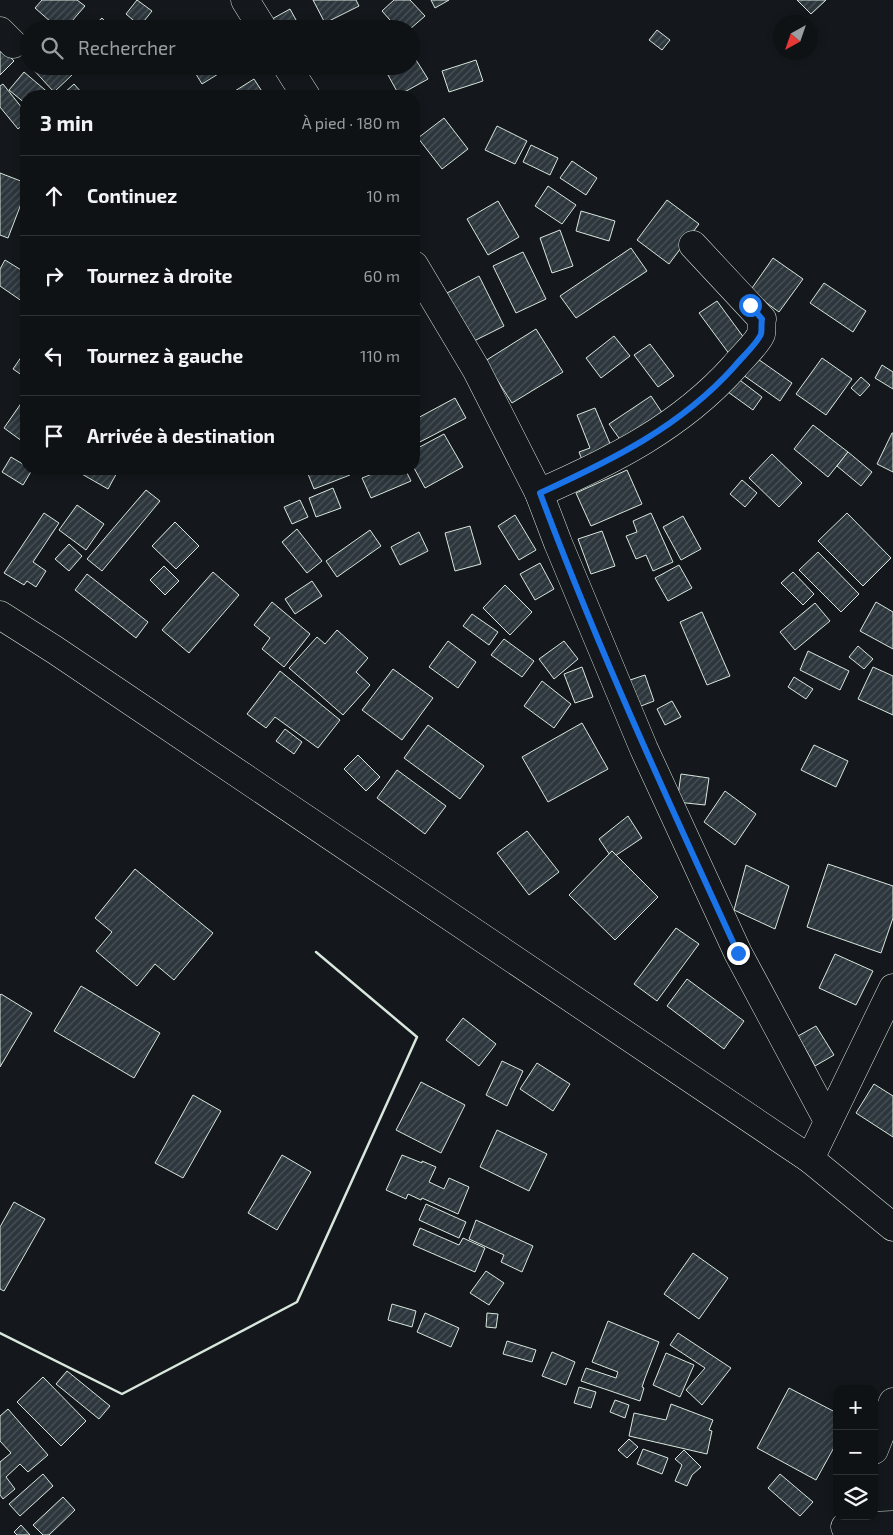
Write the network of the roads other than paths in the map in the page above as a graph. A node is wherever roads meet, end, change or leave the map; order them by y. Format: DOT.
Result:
graph roads {
  1 [pos="245,0"];
  2 [pos="258,20"];
  3 [pos="293,75"];
  4 [pos="302,90"];
  5 [pos="693,244"];
  6 [pos="420,275"];
  7 [pos="540,493"];
  8 [pos="0,615"];
  9 [pos="893,988"];
  10 [pos="828,1121"];
  11 [pos="810,1159"];
  12 [pos="893,1228"];
  13 [pos="893,1402"];
  14 [pos="878,1440"];
  15 [pos="893,1525"];
  16 [pos="845,1526"];
  1 -- 2 [label="street"];
  3 -- 4 [label="street"];
  5 -- 7 [label="street"];
  6 -- 7 [label="street"];
  7 -- 10 [label="street"];
  8 -- 11 [label="street"];
  9 -- 10 [label="street"];
  10 -- 11 [label="street"];
  11 -- 12 [label="street"];
  13 -- 14 [label="street"];
  15 -- 16 [label="street"];
}
